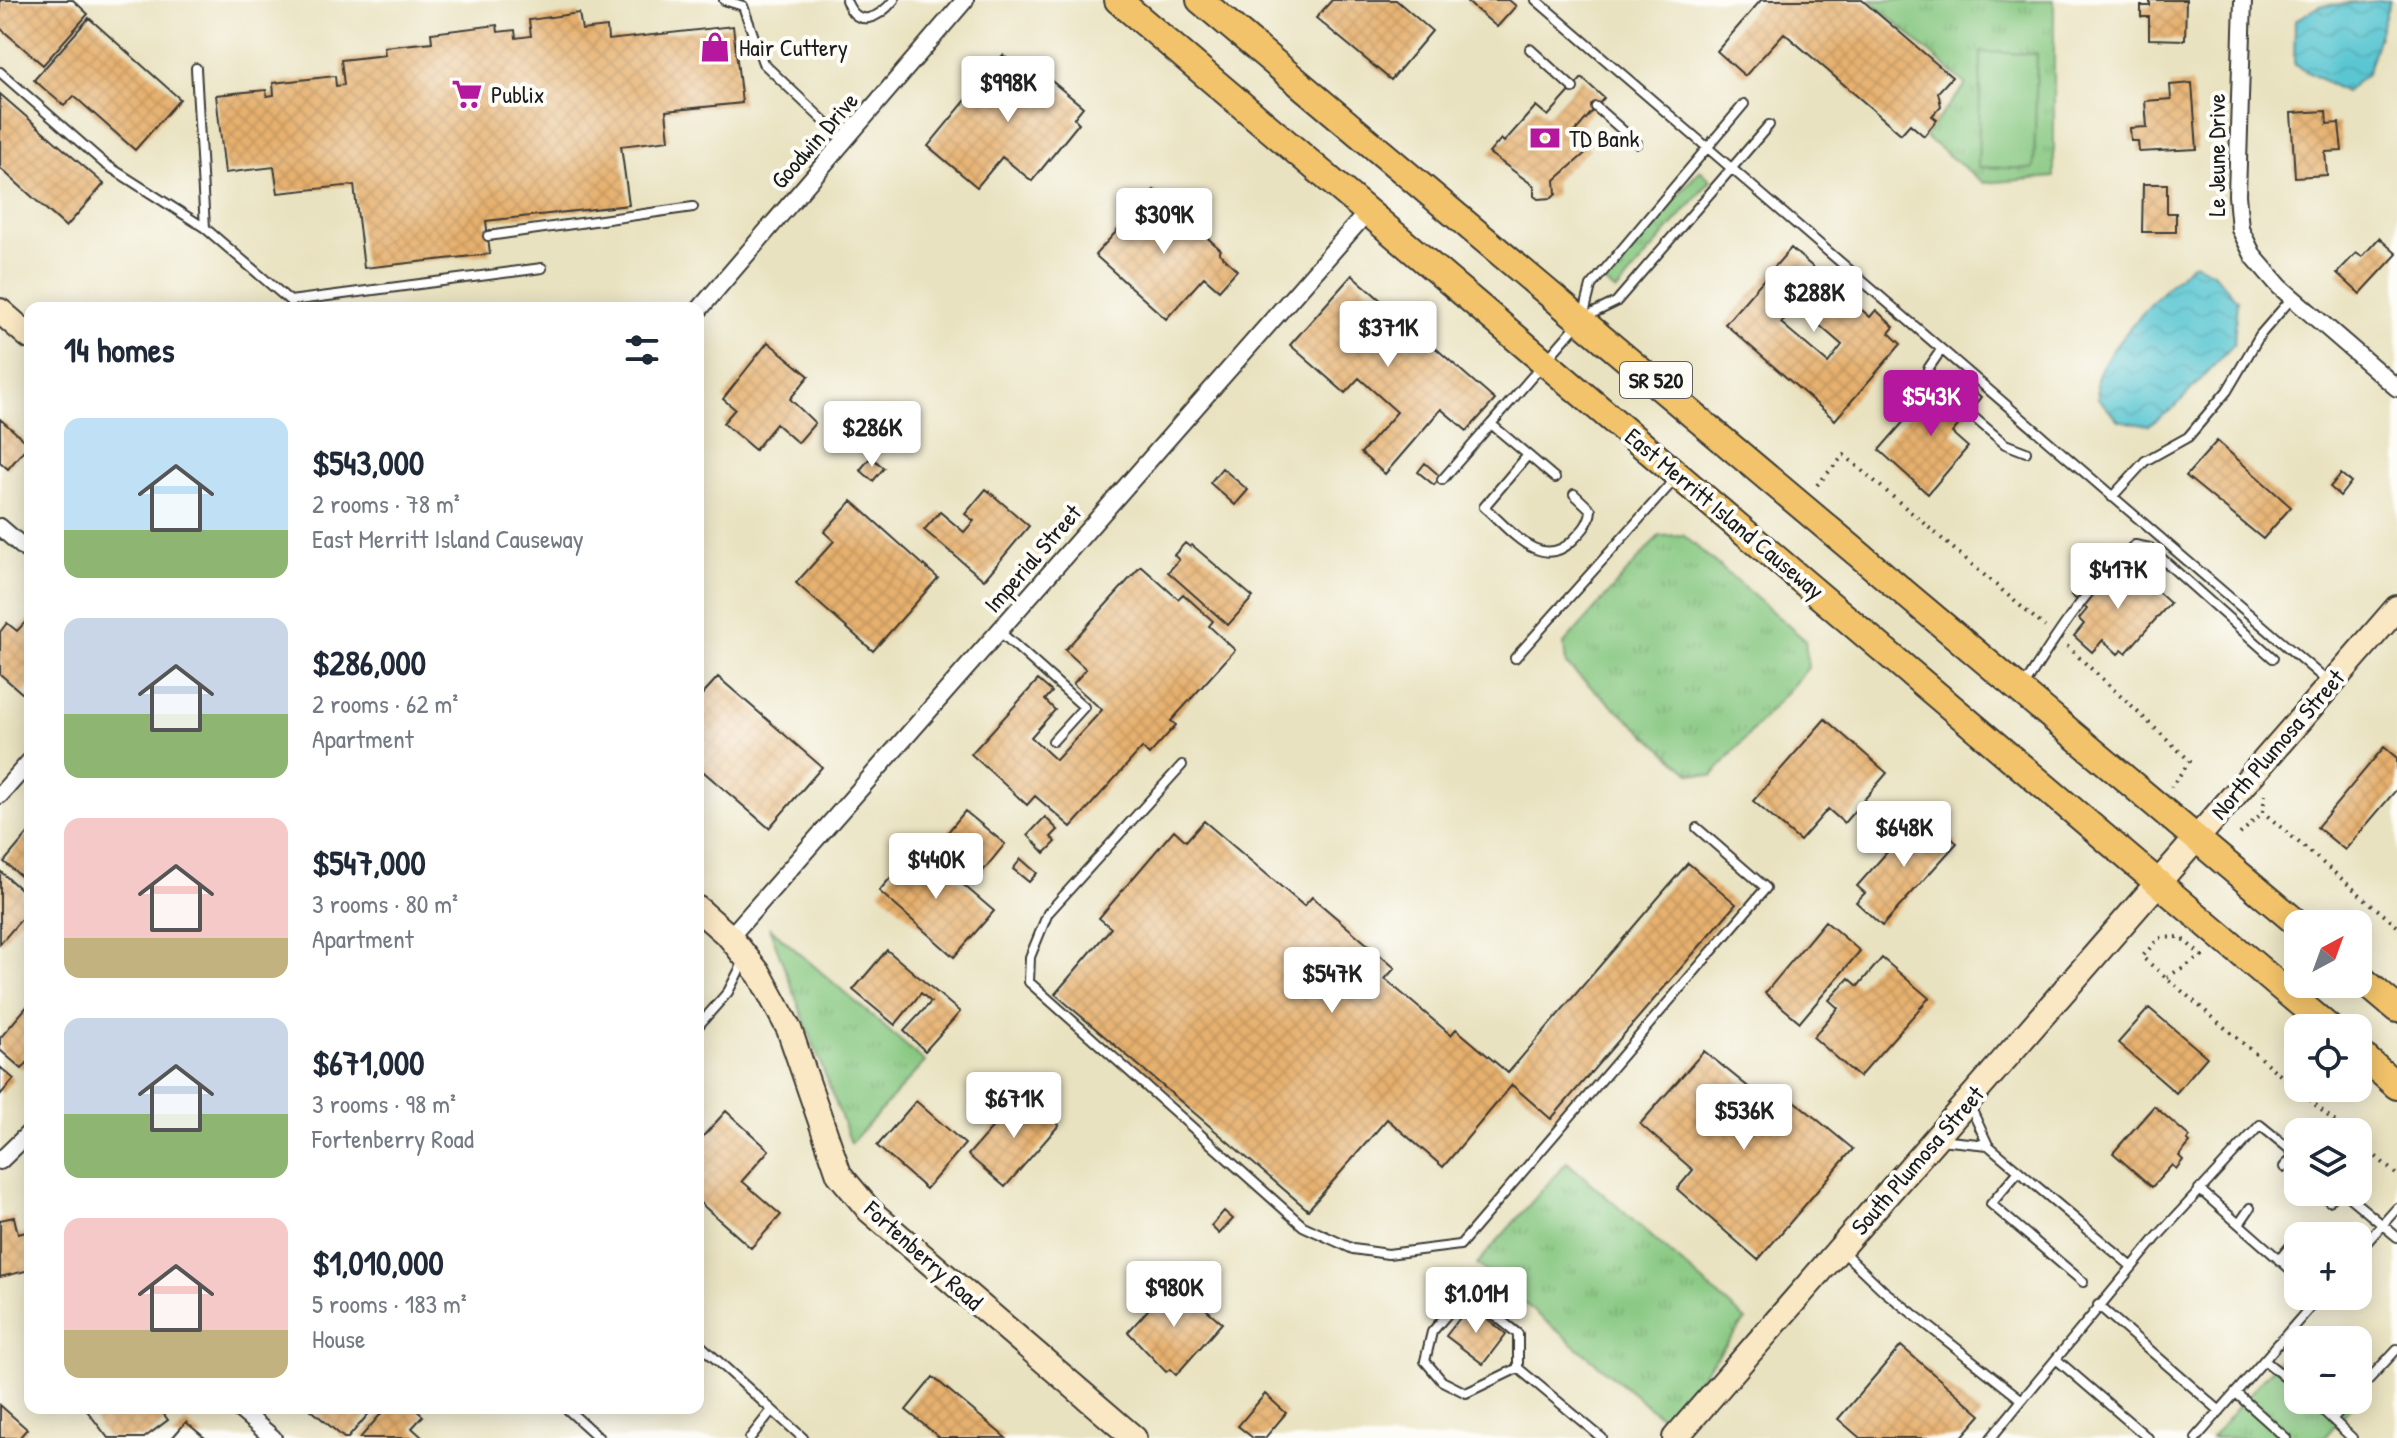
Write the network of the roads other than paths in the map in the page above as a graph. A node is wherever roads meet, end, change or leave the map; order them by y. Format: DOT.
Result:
graph roads {
  1 [pos="724,0"];
  2 [pos="752,0"];
  3 [pos="846,0"];
  4 [pos="894,0"];
  5 [pos="965,0"];
  6 [pos="1118,0"];
  7 [pos="1200,0"];
  8 [pos="1536,0"];
  9 [pos="2243,0"];
  10 [pos="743,6"];
  11 [pos="1530,49"];
  12 [pos="196,68"];
  13 [pos="0,72"];
  14 [pos="1573,88"];
  15 [pos="1744,104"];
  16 [pos="1596,107"];
  17 [pos="1769,125"];
  18 [pos="845,141"];
  19 [pos="1637,143"];
  20 [pos="1706,150"];
  21 [pos="1730,170"];
  22 [pos="693,207"];
  23 [pos="1369,210"];
  24 [pos="205,228"];
  25 [pos="488,236"];
  26 [pos="542,268"];
  27 [pos="2292,298"];
  28 [pos="704,304"];
  29 [pos="0,311"];
  30 [pos="1583,318"];
  31 [pos="24,332"];
  32 [pos="1941,350"];
  33 [pos="1546,360"];
  34 [pos="2397,388"];
  35 [pos="1950,397"];
  36 [pos="1971,415"];
  37 [pos="1491,424"];
  38 [pos="2026,452"];
  39 [pos="1528,455"];
  40 [pos="1679,475"];
  41 [pos="1555,478"];
  42 [pos="1442,480"];
  43 [pos="1574,494"];
  44 [pos="2112,497"];
  45 [pos="0,527"];
  46 [pos="24,548"];
  47 [pos="2397,608"];
  48 [pos="999,631"];
  49 [pos="1515,658"];
  50 [pos="2273,658"];
  51 [pos="2329,683"];
  52 [pos="2022,690"];
  53 [pos="1053,741"];
  54 [pos="1182,765"];
  55 [pos="24,768"];
  56 [pos="0,795"];
  57 [pos="1697,828"];
  58 [pos="2197,838"];
  59 [pos="2159,883"];
  60 [pos="2284,912"];
  61 [pos="704,914"];
  62 [pos="730,937"];
  63 [pos="746,956"];
  64 [pos="2372,987"];
  65 [pos="2395,1005"];
  66 [pos="2313,1014"];
  67 [pos="704,1019"];
  68 [pos="2372,1064"];
  69 [pos="2397,1086"];
  70 [pos="1968,1101"];
  71 [pos="24,1138"];
  72 [pos="1934,1140"];
  73 [pos="2284,1144"];
  74 [pos="1988,1145"];
  75 [pos="0,1161"];
  76 [pos="2019,1171"];
  77 [pos="2199,1189"];
  78 [pos="2360,1206"];
  79 [pos="2250,1208"];
  80 [pos="2397,1208"];
  81 [pos="2239,1224"];
  82 [pos="2382,1225"];
  83 [pos="2372,1236"];
  84 [pos="2397,1237"];
  85 [pos="1840,1249"];
  86 [pos="2284,1254"];
  87 [pos="2279,1260"];
  88 [pos="2284,1264"];
  89 [pos="2131,1266"];
  90 [pos="2083,1282"];
  91 [pos="2098,1305"];
  92 [pos="2308,1310"];
  93 [pos="704,1348"];
  94 [pos="2397,1349"];
  95 [pos="2056,1359"];
  96 [pos="2264,1360"];
  97 [pos="1518,1368"];
  98 [pos="2284,1376"];
  99 [pos="2372,1376"];
  100 [pos="2236,1393"];
  101 [pos="2022,1400"];
  102 [pos="772,1410"];
  103 [pos="2220,1411"];
  104 [pos="245,1414"];
  105 [pos="573,1414"];
  106 [pos="2328,1414"];
  107 [pos="2337,1414"];
  108 [pos="2333,1418"];
  109 [pos="273,1438"];
  110 [pos="599,1438"];
  111 [pos="750,1438"];
  112 [pos="803,1438"];
  113 [pos="1134,1438"];
  114 [pos="1602,1438"];
  115 [pos="1675,1438"];
  116 [pos="1991,1438"];
  117 [pos="2148,1438"];
  118 [pos="2196,1438"];
  119 [pos="2286,1438"];
  120 [pos="2352,1438"];
  1 -- 10 [label="lane"];
  2 -- 10 [label="lane"];
  3 -- 4 [label="lane"];
  5 -- 18 [label="street, Goodwin Drive"];
  6 -- 23 [label="main road, East Merritt Island Causeway / SR 520"];
  7 -- 30 [label="main road, SR 520"];
  8 -- 20 [label="lane"];
  9 -- 27 [label="street, Le Jeune Drive"];
  10 -- 18 [label="lane"];
  11 -- 14 [label="lane"];
  12 -- 24 [label="lane"];
  13 -- 24 [label="lane"];
  15 -- 20 [label="lane"];
  16 -- 19 [label="lane"];
  17 -- 21 [label="lane"];
  18 -- 28 [label="street, Goodwin Drive"];
  20 -- 21 [label="lane"];
  20 -- 30 [label="lane"];
  21 -- 30 [label="lane"];
  21 -- 32 [label="lane"];
  22 -- 25 [label="lane"];
  23 -- 33 [label="main road, East Merritt Island Causeway / SR 520"];
  23 -- 48 [label="street, Imperial Street"];
  24 -- 26 [label="lane"];
  27 -- 34 [label="street, Le Jeune Drive"];
  27 -- 44 [label="lane"];
  29 -- 31 [label="street"];
  30 -- 33 [label="lane"];
  30 -- 52 [label="main road, SR 520"];
  32 -- 35 [label="lane"];
  32 -- 44 [label="lane"];
  33 -- 37 [label="lane"];
  33 -- 40 [label="main road, East Merritt Island Causeway / SR 520"];
  36 -- 38 [label="lane"];
  37 -- 39 [label="lane"];
  37 -- 42 [label="lane"];
  39 -- 41 [label="lane"];
  39 -- 43 [label="lane"];
  40 -- 49 [label="lane"];
  40 -- 59 [label="main road, East Merritt Island Causeway / SR 520"];
  44 -- 51 [label="lane"];
  45 -- 46 [label="street"];
  47 -- 51 [label="street, North Plumosa Street"];
  48 -- 53 [label="lane"];
  48 -- 62 [label="street, Imperial Street"];
  50 -- 52 [label="lane"];
  51 -- 58 [label="street, North Plumosa Street"];
  52 -- 58 [label="main road, SR 520"];
  54 -- 57 [label="lane"];
  55 -- 56 [label="street"];
  58 -- 59 [label="street, North Plumosa Street"];
  58 -- 60 [label="main road, SR 520"];
  59 -- 66 [label="main road, East Merritt Island Causeway / SR 520"];
  59 -- 70 [label="street, South Plumosa Street"];
  61 -- 62 [label="street, Fortenberry Road"];
  62 -- 63 [label="street, Fortenberry Road"];
  63 -- 67 [label="lane"];
  63 -- 113 [label="street, Fortenberry Road"];
  64 -- 65 [label="main road"];
  68 -- 69 [label="main road"];
  70 -- 72 [label="street, South Plumosa Street"];
  70 -- 74 [label="lane"];
  71 -- 75 [label="street"];
  72 -- 74 [label="lane"];
  72 -- 85 [label="street, South Plumosa Street"];
  73 -- 77 [label="lane"];
  74 -- 76 [label="lane"];
  76 -- 89 [label="lane"];
  76 -- 90 [label="lane"];
  77 -- 81 [label="lane"];
  77 -- 89 [label="lane"];
  78 -- 82 [label="lane"];
  79 -- 81 [label="lane"];
  80 -- 82 [label="lane"];
  81 -- 87 [label="lane"];
  82 -- 83 [label="lane"];
  82 -- 84 [label="lane"];
  85 -- 101 [label="lane"];
  85 -- 115 [label="street, South Plumosa Street"];
  86 -- 87 [label="lane"];
  87 -- 88 [label="lane"];
  89 -- 91 [label="lane"];
  91 -- 95 [label="lane"];
  91 -- 103 [label="lane"];
  92 -- 96 [label="lane"];
  93 -- 102 [label="lane"];
  94 -- 99 [label="lane"];
  95 -- 101 [label="lane"];
  95 -- 117 [label="lane"];
  96 -- 98 [label="lane"];
  96 -- 100 [label="lane"];
  97 -- 97 [label="lane"];
  97 -- 114 [label="lane"];
  100 -- 103 [label="lane"];
  100 -- 119 [label="lane"];
  101 -- 116 [label="lane"];
  102 -- 111 [label="lane"];
  102 -- 112 [label="lane"];
  103 -- 118 [label="lane"];
  104 -- 109 [label="street"];
  105 -- 110 [label="lane"];
  106 -- 108 [label="lane"];
  107 -- 108 [label="lane"];
  108 -- 120 [label="lane"];
}
